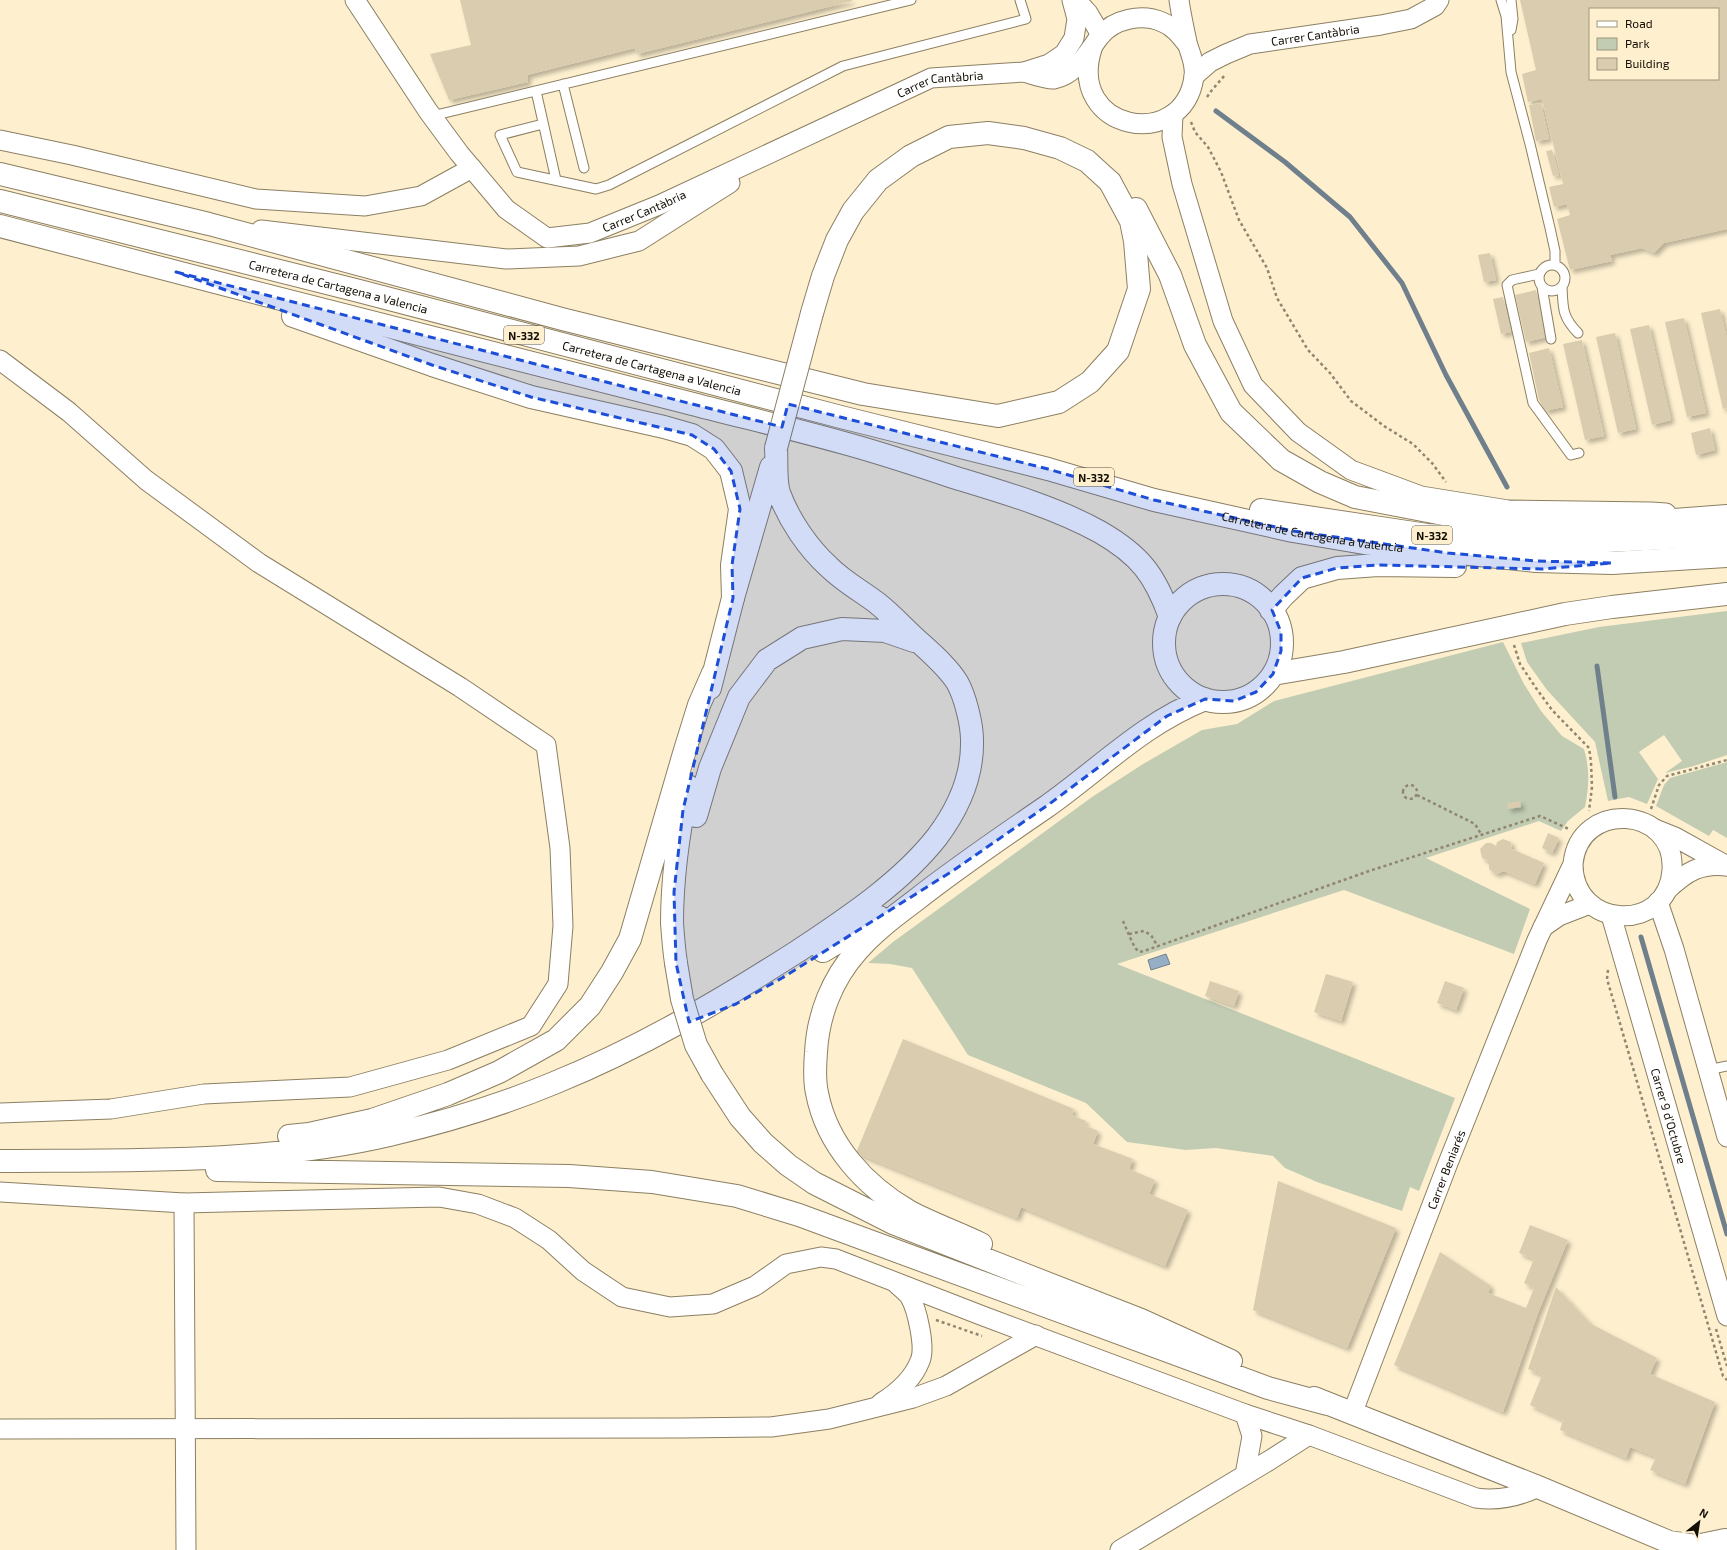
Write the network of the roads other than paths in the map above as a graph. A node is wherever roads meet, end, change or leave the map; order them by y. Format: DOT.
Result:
graph roads {
  1 [pos="355,0"];
  2 [pos="911,0"];
  3 [pos="1020,0"];
  4 [pos="1072,0"];
  5 [pos="1076,0"];
  6 [pos="1179,0"];
  7 [pos="1501,0"];
  8 [pos="1510,0"];
  9 [pos="1439,2"];
  10 [pos="1096,42"];
  11 [pos="1187,44"];
  12 [pos="1508,45"];
  13 [pos="1024,72"];
  14 [pos="1194,76"];
  15 [pos="562,84"];
  16 [pos="536,91"];
  17 [pos="1173,114"];
  18 [pos="432,116"];
  19 [pos="543,124"];
  20 [pos="800,139"];
  21 [pos="0,140"];
  22 [pos="472,168"];
  23 [pos="584,168"];
  24 [pos="0,174"];
  25 [pos="556,180"];
  26 [pos="1110,182"];
  27 [pos="0,201"];
  28 [pos="209,224"];
  29 [pos="0,226"];
  30 [pos="1555,265"];
  31 [pos="176,272"];
  32 [pos="1539,274"];
  33 [pos="1562,286"];
  34 [pos="1542,287"];
  35 [pos="1578,333"];
  36 [pos="1551,339"];
  37 [pos="0,360"];
  38 [pos="776,448"];
  39 [pos="1579,453"];
  40 [pos="1048,469"];
  41 [pos="1718,517"];
  42 [pos="1727,535"];
  43 [pos="1727,556"];
  44 [pos="1612,563"];
  45 [pos="1727,594"];
  46 [pos="733,598"];
  47 [pos="1271,610"];
  48 [pos="1170,617"];
  49 [pos="921,644"];
  50 [pos="713,673"];
  51 [pos="1273,674"];
  52 [pos="1205,699"];
  53 [pos="1651,819"];
  54 [pos="1573,864"];
  55 [pos="1727,866"];
  56 [pos="954,870"];
  57 [pos="674,892"];
  58 [pos="1662,896"];
  59 [pos="1590,904"];
  60 [pos="1611,915"];
  61 [pos="1543,927"];
  62 [pos="671,1028"];
  63 [pos="1727,1066"];
  64 [pos="1708,1070"];
  65 [pos="0,1112"];
  66 [pos="1727,1137"];
  67 [pos="0,1158"];
  68 [pos="0,1163"];
  69 [pos="0,1192"];
  70 [pos="184,1203"];
  71 [pos="894,1281"];
  72 [pos="1727,1316"];
  73 [pos="1141,1320"];
  74 [pos="1036,1335"];
  75 [pos="1327,1404"];
  76 [pos="873,1408"];
  77 [pos="1245,1414"];
  78 [pos="1352,1414"];
  79 [pos="0,1429"];
  80 [pos="186,1429"];
  81 [pos="1309,1436"];
  82 [pos="1245,1475"];
  83 [pos="1538,1487"];
  84 [pos="1723,1543"];
  85 [pos="1675,1546"];
  86 [pos="186,1550"];
  87 [pos="1120,1550"];
  1 -- 18 [label="street, Carrer Cantàbria"];
  2 -- 15 [label="lane"];
  3 -- 25 [label="lane"];
  4 -- 13 [label="street"];
  5 -- 10 [label="street"];
  6 -- 11 [label="street"];
  7 -- 12 [label="lane"];
  8 -- 12 [label="lane"];
  9 -- 14 [label="street, Carrer Cantàbria"];
  10 -- 11 [label="street"];
  10 -- 13 [label="street"];
  10 -- 17 [label="street"];
  11 -- 14 [label="street"];
  12 -- 30 [label="lane"];
  13 -- 20 [label="street, Carrer Cantàbria"];
  14 -- 17 [label="street"];
  15 -- 16 [label="lane"];
  15 -- 23 [label="lane"];
  16 -- 18 [label="lane"];
  16 -- 19 [label="lane"];
  17 -- 41 [label="street"];
  18 -- 22 [label="street, Carrer Cantàbria"];
  19 -- 25 [label="lane"];
  19 -- 25 [label="lane"];
  20 -- 22 [label="street, Carrer Cantàbria"];
  20 -- 28 [label="street"];
  21 -- 22 [label="street"];
  24 -- 28 [label="main road"];
  26 -- 28 [label="main road"];
  26 -- 38 [label="main road, bridge"];
  26 -- 41 [label="main road"];
  27 -- 40 [label="main road, Carretera de Cartagena a Valencia / N-332"];
  29 -- 31 [label="main road"];
  30 -- 32 [label="lane"];
  30 -- 33 [label="lane"];
  31 -- 46 [label="main road"];
  31 -- 48 [label="main road"];
  32 -- 34 [label="lane"];
  32 -- 39 [label="lane"];
  33 -- 34 [label="lane"];
  33 -- 35 [label="lane"];
  34 -- 36 [label="lane"];
  37 -- 65 [label="street"];
  38 -- 46 [label="main road"];
  38 -- 49 [label="main road"];
  40 -- 42 [label="main road, Carretera de Cartagena a Valencia / N-332"];
  40 -- 44 [label="main road, Carretera de Cartagena a Valencia / N-332"];
  43 -- 44 [label="main road, Carretera de Cartagena a Valencia / N-332"];
  44 -- 47 [label="main road"];
  45 -- 51 [label="main road"];
  46 -- 50 [label="main road"];
  47 -- 48 [label="main road"];
  47 -- 51 [label="main road"];
  48 -- 52 [label="main road"];
  49 -- 57 [label="main road"];
  49 -- 62 [label="main road"];
  50 -- 57 [label="main road"];
  50 -- 67 [label="main road"];
  51 -- 52 [label="main road"];
  52 -- 56 [label="main road"];
  53 -- 54 [label="street"];
  53 -- 55 [label="street"];
  53 -- 58 [label="street"];
  54 -- 59 [label="street"];
  54 -- 61 [label="street, Carrer Beniarés"];
  55 -- 58 [label="street"];
  56 -- 62 [label="main road"];
  56 -- 73 [label="main road"];
  57 -- 73 [label="main road, bridge"];
  58 -- 60 [label="street"];
  58 -- 64 [label="street"];
  59 -- 60 [label="street"];
  59 -- 61 [label="street"];
  60 -- 72 [label="street, Carrer 9 d’Octubre"];
  61 -- 78 [label="street, Carrer Beniarés"];
  62 -- 68 [label="main road"];
  63 -- 64 [label="lane"];
  64 -- 66 [label="street"];
  68 -- 75 [label="main road"];
  69 -- 70 [label="street"];
  70 -- 71 [label="street"];
  70 -- 80 [label="street"];
  71 -- 74 [label="street"];
  71 -- 76 [label="street"];
  73 -- 75 [label="main road"];
  74 -- 76 [label="street"];
  74 -- 77 [label="street"];
  75 -- 78 [label="main road"];
  76 -- 80 [label="street"];
  77 -- 81 [label="street"];
  77 -- 82 [label="street"];
  78 -- 83 [label="main road"];
  79 -- 80 [label="street"];
  80 -- 86 [label="street"];
  81 -- 82 [label="street"];
  81 -- 83 [label="street"];
  82 -- 87 [label="street"];
  83 -- 85 [label="main road"];
  84 -- 85 [label="main road"];
}
